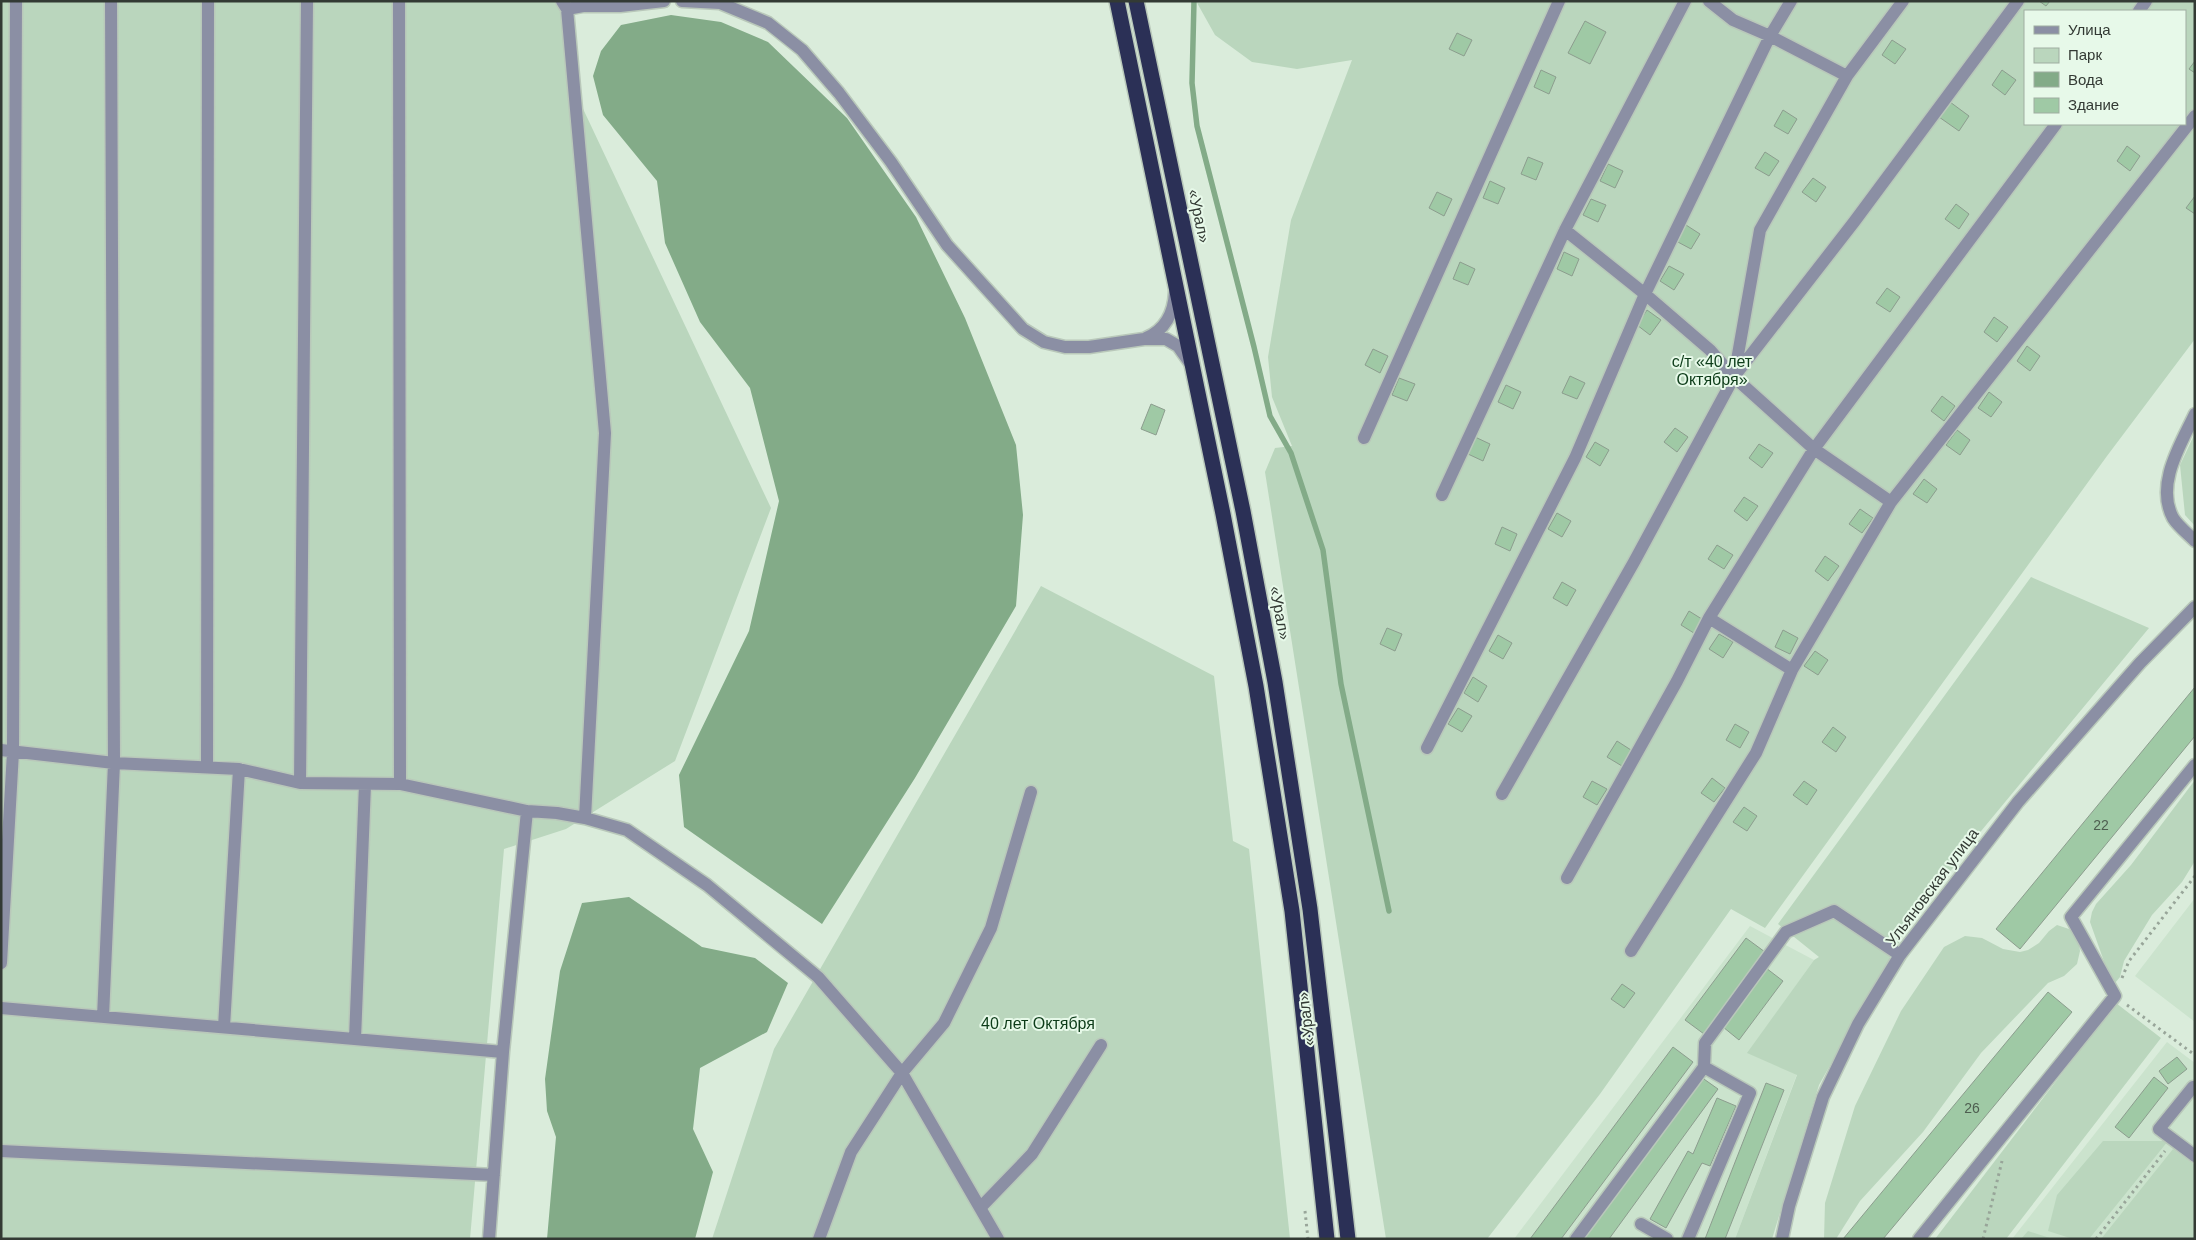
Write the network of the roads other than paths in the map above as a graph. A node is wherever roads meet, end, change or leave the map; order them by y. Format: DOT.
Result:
graph roads {
  1 [pos="16,1"];
  2 [pos="111,1"];
  3 [pos="208,1"];
  4 [pos="307,1"];
  5 [pos="399,1"];
  6 [pos="664,1"];
  7 [pos="682,1"];
  8 [pos="1117,1"];
  9 [pos="1136,1"];
  10 [pos="1559,1"];
  11 [pos="1685,1"];
  12 [pos="1709,1"];
  13 [pos="1792,1"];
  14 [pos="1903,1"];
  15 [pos="2018,1"];
  16 [pos="565,5"];
  17 [pos="1770,36"];
  18 [pos="1847,76"];
  19 [pos="2195,116"];
  20 [pos="2055,125"];
  21 [pos="1565,230"];
  22 [pos="1176,286"];
  23 [pos="1645,294"];
  24 [pos="1144,339"];
  25 [pos="1192,366"];
  26 [pos="1734,377"];
  27 [pos="2195,414"];
  28 [pos="1364,438"];
  29 [pos="1814,449"];
  30 [pos="1442,495"];
  31 [pos="1891,502"];
  32 [pos="2195,541"];
  33 [pos="2195,607"];
  34 [pos="1709,618"];
  35 [pos="1792,670"];
  36 [pos="1427,748"];
  37 [pos="7,751"];
  38 [pos="114,763"];
  39 [pos="207,766"];
  40 [pos="2195,766"];
  41 [pos="239,769"];
  42 [pos="300,783"];
  43 [pos="365,784"];
  44 [pos="400,784"];
  45 [pos="1031,792"];
  46 [pos="1502,794"];
  47 [pos="527,811"];
  48 [pos="585,818"];
  49 [pos="1567,878"];
  50 [pos="1631,950"];
  51 [pos="1900,955"];
  52 [pos="1,963"];
  53 [pos="1,1008"];
  54 [pos="103,1016"];
  55 [pos="224,1027"];
  56 [pos="355,1039"];
  57 [pos="1101,1045"];
  58 [pos="503,1052"];
  59 [pos="1704,1067"];
  60 [pos="902,1073"];
  61 [pos="2193,1087"];
  62 [pos="1,1151"];
  63 [pos="2195,1156"];
  64 [pos="494,1174"];
  65 [pos="980,1208"];
  66 [pos="1641,1224"];
  67 [pos="489,1239"];
  68 [pos="819,1239"];
  69 [pos="998,1239"];
  70 [pos="1327,1239"];
  71 [pos="1348,1239"];
  72 [pos="1576,1239"];
  73 [pos="1668,1239"];
  74 [pos="1688,1239"];
  75 [pos="1782,1239"];
  76 [pos="1919,1239"];
  1 -- 37 [label="street"];
  2 -- 38 [label="street"];
  3 -- 39 [label="street"];
  4 -- 42 [label="street"];
  5 -- 44 [label="street"];
  6 -- 16 [label="street"];
  7 -- 24 [label="street"];
  8 -- 22 [label="highway, «Урал»"];
  9 -- 71 [label="highway, «Урал»"];
  10 -- 28 [label="street"];
  11 -- 21 [label="street"];
  12 -- 17 [label="street"];
  13 -- 17 [label="street"];
  14 -- 18 [label="street"];
  15 -- 26 [label="street"];
  16 -- 48 [label="street"];
  17 -- 18 [label="street"];
  17 -- 23 [label="street"];
  18 -- 26 [label="street"];
  19 -- 31 [label="street"];
  20 -- 29 [label="street"];
  21 -- 23 [label="street"];
  21 -- 30 [label="street"];
  22 -- 24 [label="street"];
  22 -- 25 [label="highway, «Урал»"];
  23 -- 26 [label="street"];
  23 -- 36 [label="street"];
  24 -- 25 [label="street"];
  25 -- 70 [label="highway, «Урал»"];
  26 -- 29 [label="street"];
  26 -- 46 [label="street"];
  27 -- 32 [label="street"];
  29 -- 31 [label="street"];
  29 -- 34 [label="street"];
  31 -- 35 [label="street"];
  33 -- 51 [label="street, Ульяновская улица"];
  34 -- 35 [label="street"];
  34 -- 49 [label="street"];
  35 -- 50 [label="street"];
  37 -- 38 [label="street"];
  37 -- 52 [label="street"];
  38 -- 39 [label="street"];
  38 -- 54 [label="street"];
  39 -- 41 [label="street"];
  40 -- 76 [label="street"];
  41 -- 42 [label="street"];
  41 -- 55 [label="street"];
  42 -- 43 [label="street"];
  43 -- 44 [label="street"];
  43 -- 56 [label="street"];
  44 -- 47 [label="street"];
  45 -- 60 [label="street"];
  47 -- 48 [label="street"];
  47 -- 58 [label="street"];
  48 -- 60 [label="street"];
  51 -- 59 [label="street"];
  51 -- 75 [label="street, Ульяновская улица"];
  53 -- 54 [label="street"];
  54 -- 55 [label="street"];
  55 -- 56 [label="street"];
  56 -- 58 [label="street"];
  57 -- 65 [label="street"];
  58 -- 64 [label="street"];
  59 -- 72 [label="street"];
  59 -- 74 [label="street"];
  60 -- 65 [label="street"];
  60 -- 68 [label="street"];
  61 -- 63 [label="street"];
  62 -- 64 [label="street"];
  64 -- 67 [label="street"];
  65 -- 69 [label="street"];
  66 -- 73 [label="street"];
}
